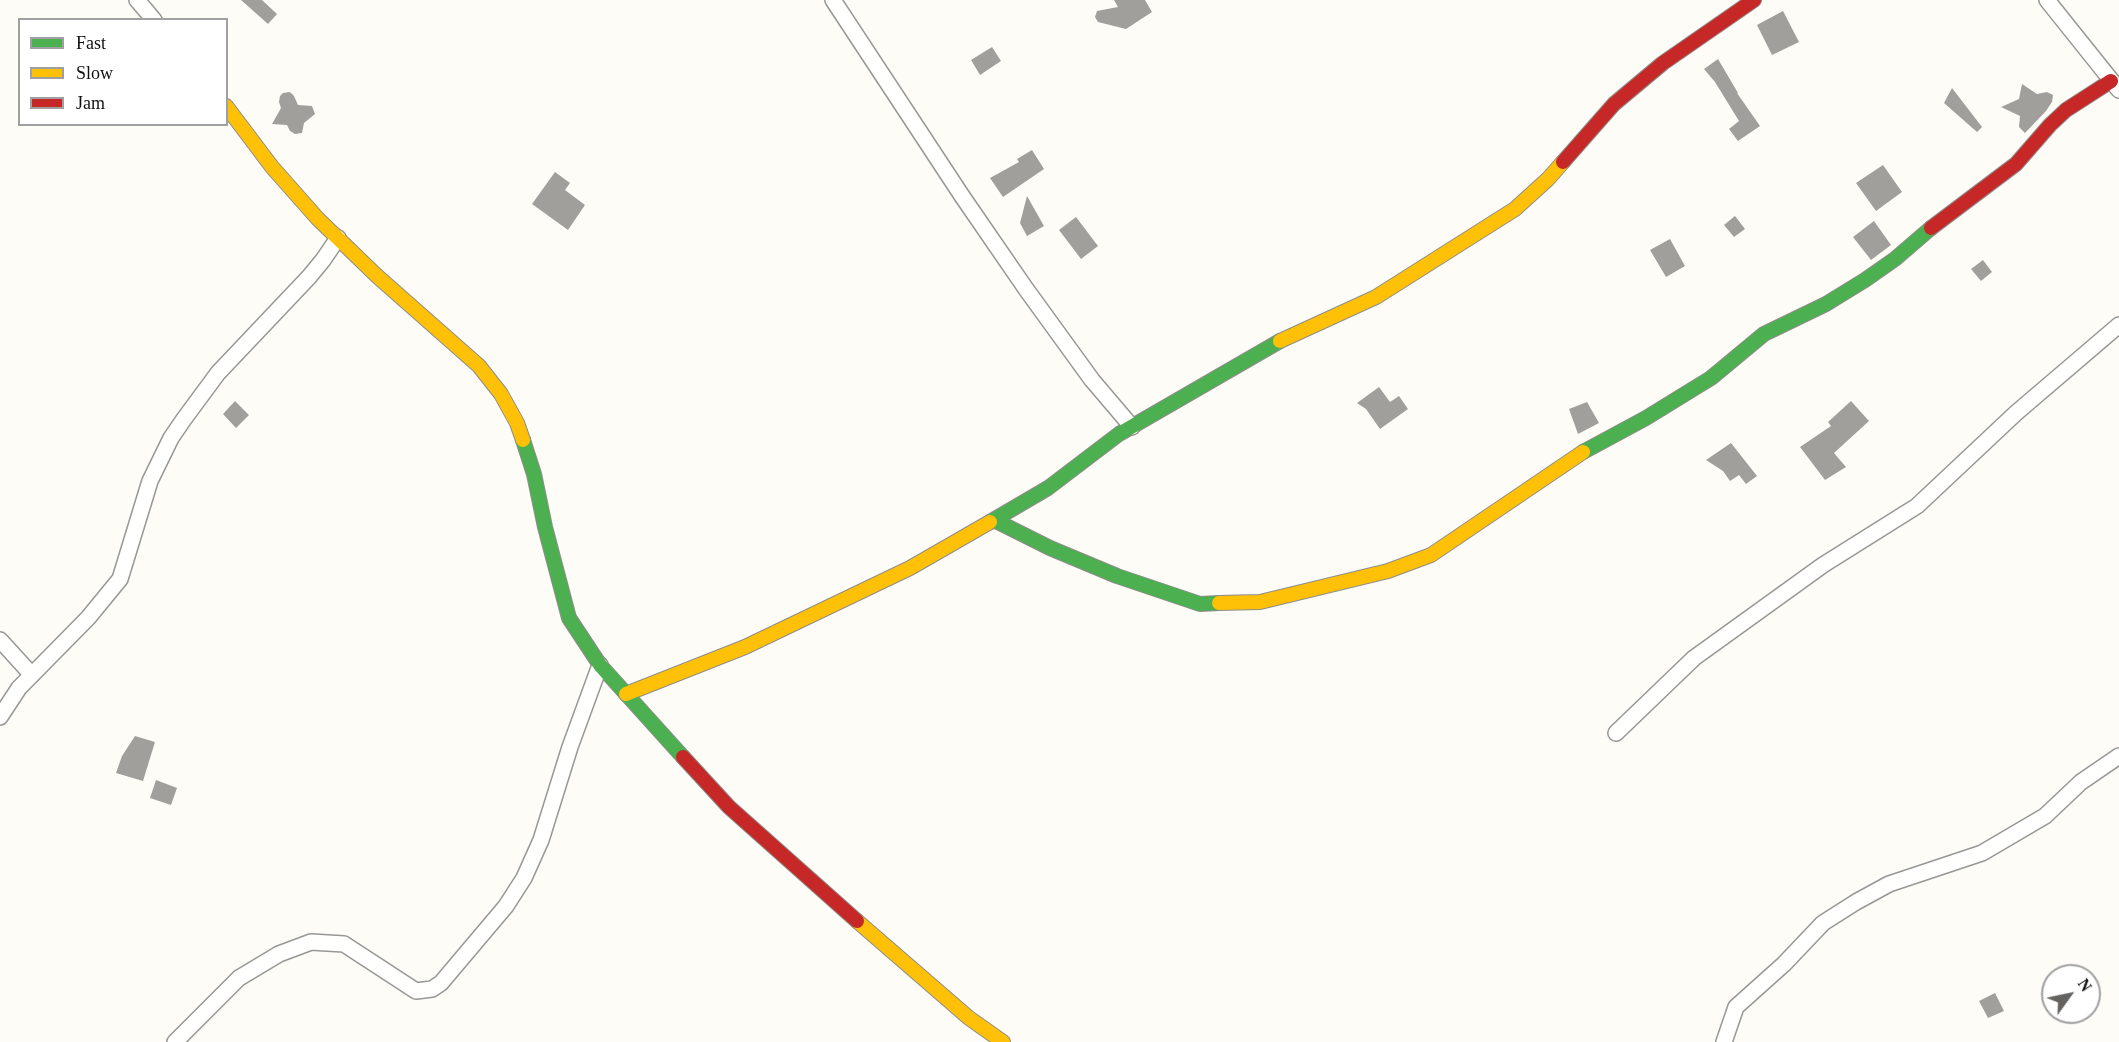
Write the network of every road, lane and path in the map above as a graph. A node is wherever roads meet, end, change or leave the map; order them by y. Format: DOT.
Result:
graph roads {
  1 [pos="137,0"];
  2 [pos="833,0"];
  3 [pos="1754,0"];
  4 [pos="2047,0"];
  5 [pos="152,18"];
  6 [pos="2115,86"];
  7 [pos="228,109"];
  8 [pos="338,238"];
  9 [pos="2119,325"];
  10 [pos="1132,427"];
  11 [pos="994,520"];
  12 [pos="0,640"];
  13 [pos="600,665"];
  14 [pos="32,675"];
  15 [pos="626,694"];
  16 [pos="0,717"];
  17 [pos="1616,733"];
  18 [pos="2119,756"];
  19 [pos="175,1042"];
  20 [pos="1003,1042"];
  21 [pos="1724,1042"];
  1 -- 5 [label="street"];
  2 -- 10 [label="street"];
  3 -- 10 [label="street"];
  4 -- 6 [label="street"];
  6 -- 11 [label="street"];
  7 -- 8 [label="street"];
  8 -- 13 [label="street"];
  8 -- 14 [label="street"];
  9 -- 17 [label="street"];
  10 -- 11 [label="street"];
  11 -- 15 [label="street"];
  12 -- 14 [label="street"];
  13 -- 15 [label="street"];
  13 -- 19 [label="street"];
  14 -- 16 [label="street"];
  15 -- 20 [label="street"];
  18 -- 21 [label="street"];
}
